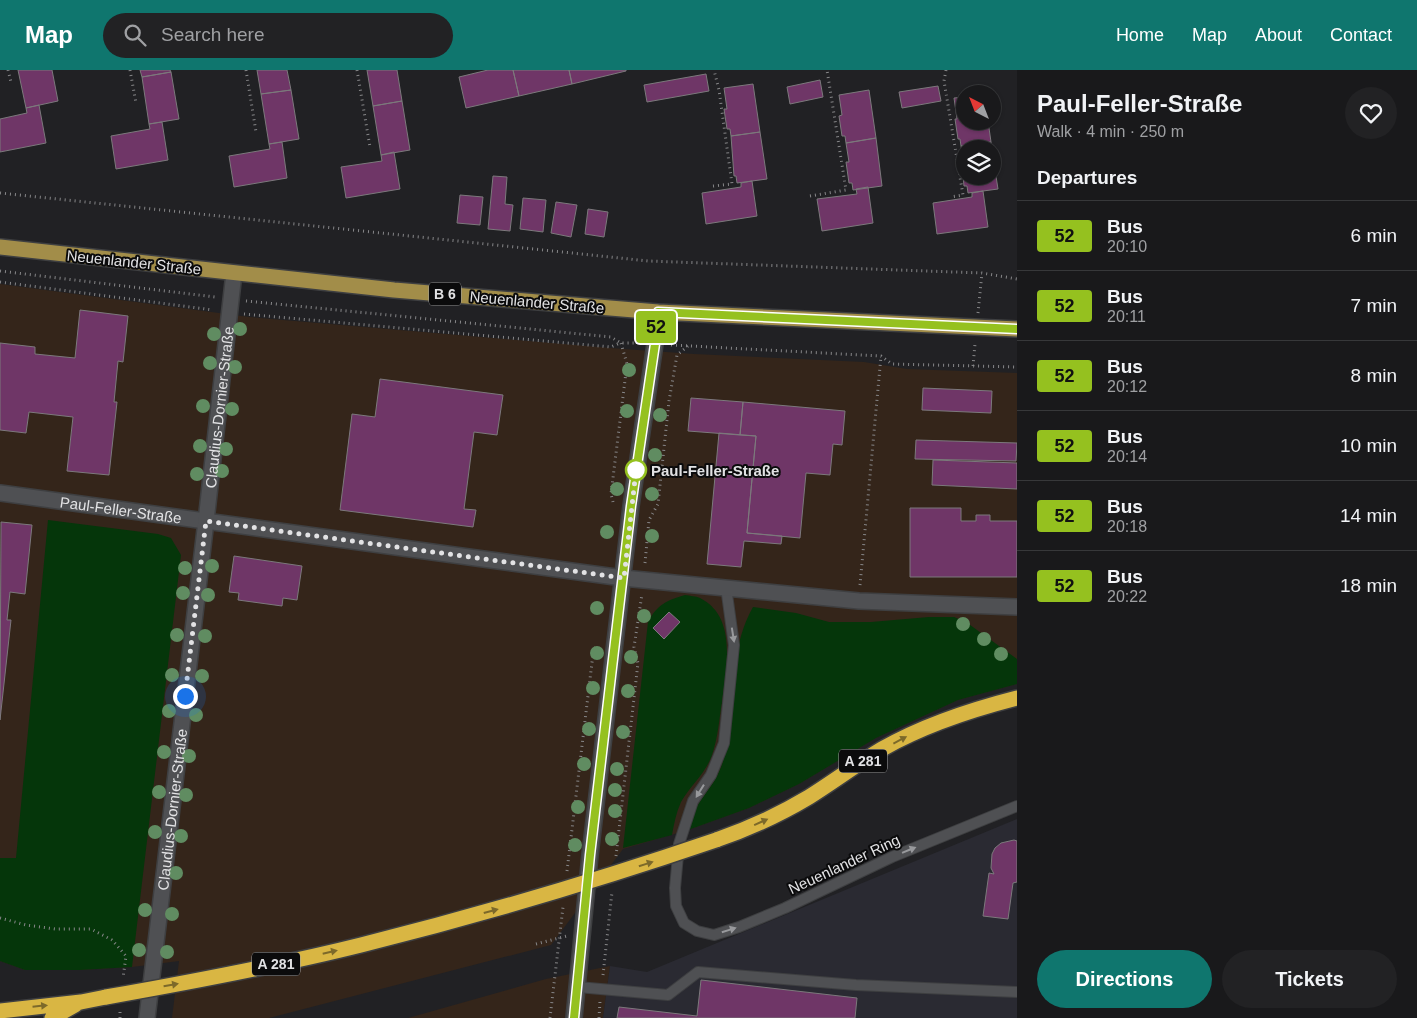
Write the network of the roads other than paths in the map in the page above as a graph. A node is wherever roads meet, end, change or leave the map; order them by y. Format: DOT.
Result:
graph roads {
  1 [pos="0,247"];
  2 [pos="234,273"];
  3 [pos="658,312"];
  4 [pos="1017,329"];
  5 [pos="0,494"];
  6 [pos="206,521"];
  7 [pos="624,578"];
  8 [pos="726,587"];
  9 [pos="1017,607"];
  10 [pos="1017,698"];
  11 [pos="1017,806"];
  12 [pos="578,987"];
  13 [pos="1017,992"];
  14 [pos="81,1002"];
  15 [pos="0,1010"];
  16 [pos="52,1018"];
  17 [pos="147,1018"];
  18 [pos="574,1018"];
  1 -- 2 [label="main road, Neuenlander Straße / B 6"];
  2 -- 3 [label="main road, Neuenlander Straße / B 6"];
  2 -- 6 [label="street, Claudius-Dornier-Straße"];
  3 -- 4 [label="main road, Neuenlander Straße / B 6"];
  3 -- 7 [label="street"];
  5 -- 6 [label="street, Paul-Feller-Straße"];
  6 -- 7 [label="street, Paul-Feller-Straße"];
  6 -- 17 [label="street, Claudius-Dornier-Straße"];
  7 -- 8 [label="street, Paul-Feller-Straße"];
  7 -- 12 [label="street"];
  8 -- 9 [label="street, Paul-Feller-Straße"];
  8 -- 11 [label="lane, Neuenlander Ring, one-way"];
  14 -- 10 [label="highway, A 281, one-way, bridge"];
  12 -- 13 [label="lane"];
  12 -- 18 [label="street"];
  15 -- 14 [label="highway, A 281, one-way"];
  14 -- 16 [label="highway"];
}
